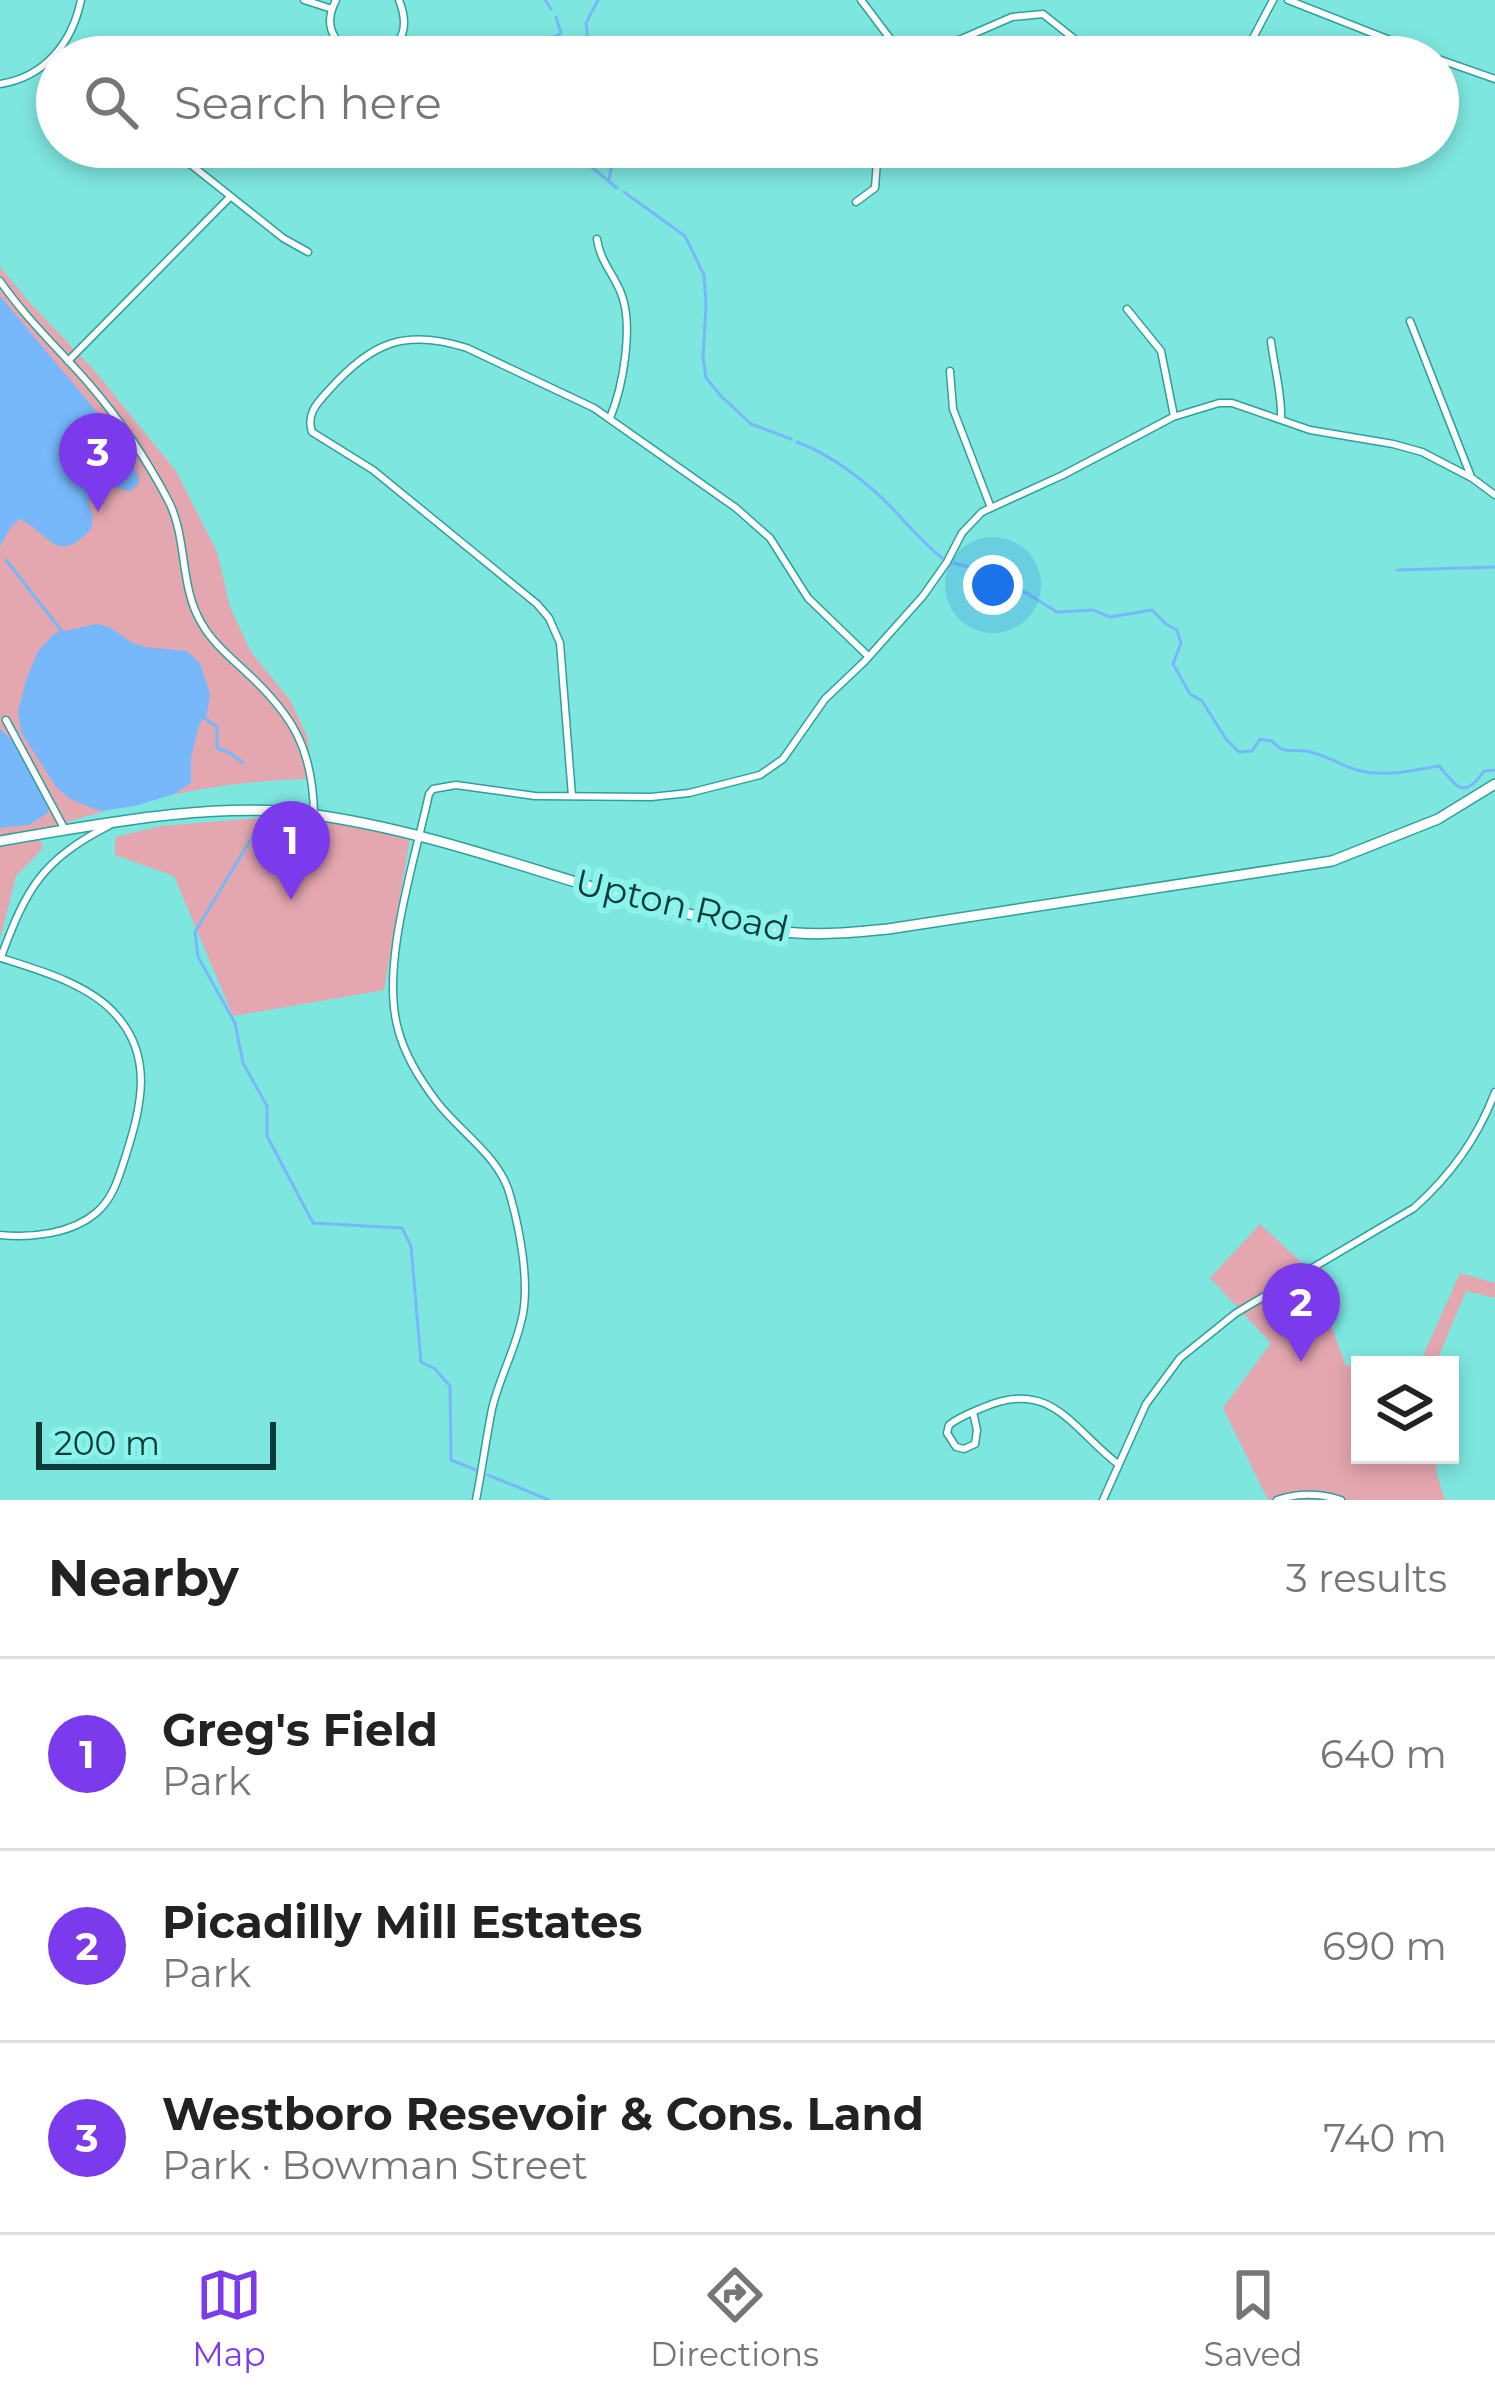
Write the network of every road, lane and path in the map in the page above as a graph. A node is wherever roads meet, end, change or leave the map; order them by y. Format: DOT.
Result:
graph roads {
  1 [pos="81,0"];
  2 [pos="304,0"];
  3 [pos="337,0"];
  4 [pos="399,0"];
  5 [pos="861,0"];
  6 [pos="1051,0"];
  7 [pos="1273,0"];
  8 [pos="1288,0"];
  9 [pos="332,9"];
  10 [pos="1043,14"];
  11 [pos="68,36"];
  12 [pos="336,36"];
  13 [pos="401,36"];
  14 [pos="888,36"];
  15 [pos="968,36"];
  16 [pos="1071,36"];
  17 [pos="1254,36"];
  18 [pos="1379,36"];
  19 [pos="1459,66"];
  20 [pos="36,72"];
  21 [pos="1495,79"];
  22 [pos="0,84"];
  23 [pos="195,168"];
  24 [pos="876,168"];
  25 [pos="230,197"];
  26 [pos="856,202"];
  27 [pos="597,239"];
  28 [pos="308,252"];
  29 [pos="0,281"];
  30 [pos="1127,309"];
  31 [pos="1410,321"];
  32 [pos="1271,341"];
  33 [pos="68,361"];
  34 [pos="950,371"];
  35 [pos="1174,416"];
  36 [pos="610,418"];
  37 [pos="1281,418"];
  38 [pos="1472,478"];
  39 [pos="1495,495"];
  40 [pos="992,508"];
  41 [pos="868,656"];
  42 [pos="7,720"];
  43 [pos="1495,784"];
  44 [pos="572,796"];
  45 [pos="314,814"];
  46 [pos="112,824"];
  47 [pos="66,831"];
  48 [pos="421,835"];
  49 [pos="0,842"];
  50 [pos="0,959"];
  51 [pos="1495,1092"];
  52 [pos="0,1235"];
  53 [pos="973,1412"];
  54 [pos="1118,1464"];
  55 [pos="476,1500"];
  56 [pos="1102,1500"];
  57 [pos="1276,1500"];
  58 [pos="1341,1500"];
  1 -- 11 [label="street"];
  2 -- 9 [label="street"];
  3 -- 9 [label="street"];
  4 -- 13 [label="street"];
  5 -- 14 [label="street"];
  6 -- 10 [label="street"];
  7 -- 17 [label="street"];
  8 -- 18 [label="street"];
  9 -- 12 [label="street"];
  10 -- 15 [label="street"];
  10 -- 16 [label="street"];
  19 -- 21 [label="street"];
  20 -- 22 [label="street"];
  23 -- 25 [label="street"];
  24 -- 26 [label="street"];
  25 -- 28 [label="street"];
  25 -- 33 [label="street"];
  27 -- 36 [label="street"];
  29 -- 33 [label="street"];
  30 -- 35 [label="street"];
  31 -- 38 [label="street"];
  32 -- 37 [label="street"];
  33 -- 45 [label="street"];
  34 -- 40 [label="street"];
  35 -- 37 [label="street"];
  35 -- 40 [label="street"];
  36 -- 41 [label="street"];
  36 -- 44 [label="street"];
  37 -- 38 [label="street"];
  38 -- 39 [label="street"];
  40 -- 41 [label="street"];
  41 -- 44 [label="street"];
  42 -- 47 [label="street"];
  43 -- 48 [label="main road, Upton Road"];
  44 -- 48 [label="street"];
  45 -- 46 [label="main road, Upton Road"];
  45 -- 48 [label="main road, Upton Road"];
  46 -- 47 [label="main road, Upton Road"];
  46 -- 50 [label="street"];
  47 -- 49 [label="main road, Upton Road"];
  48 -- 55 [label="street"];
  50 -- 52 [label="street"];
  51 -- 54 [label="street"];
  53 -- 53 [label="street"];
  53 -- 54 [label="street"];
  54 -- 56 [label="street"];
  57 -- 58 [label="street"];
}
